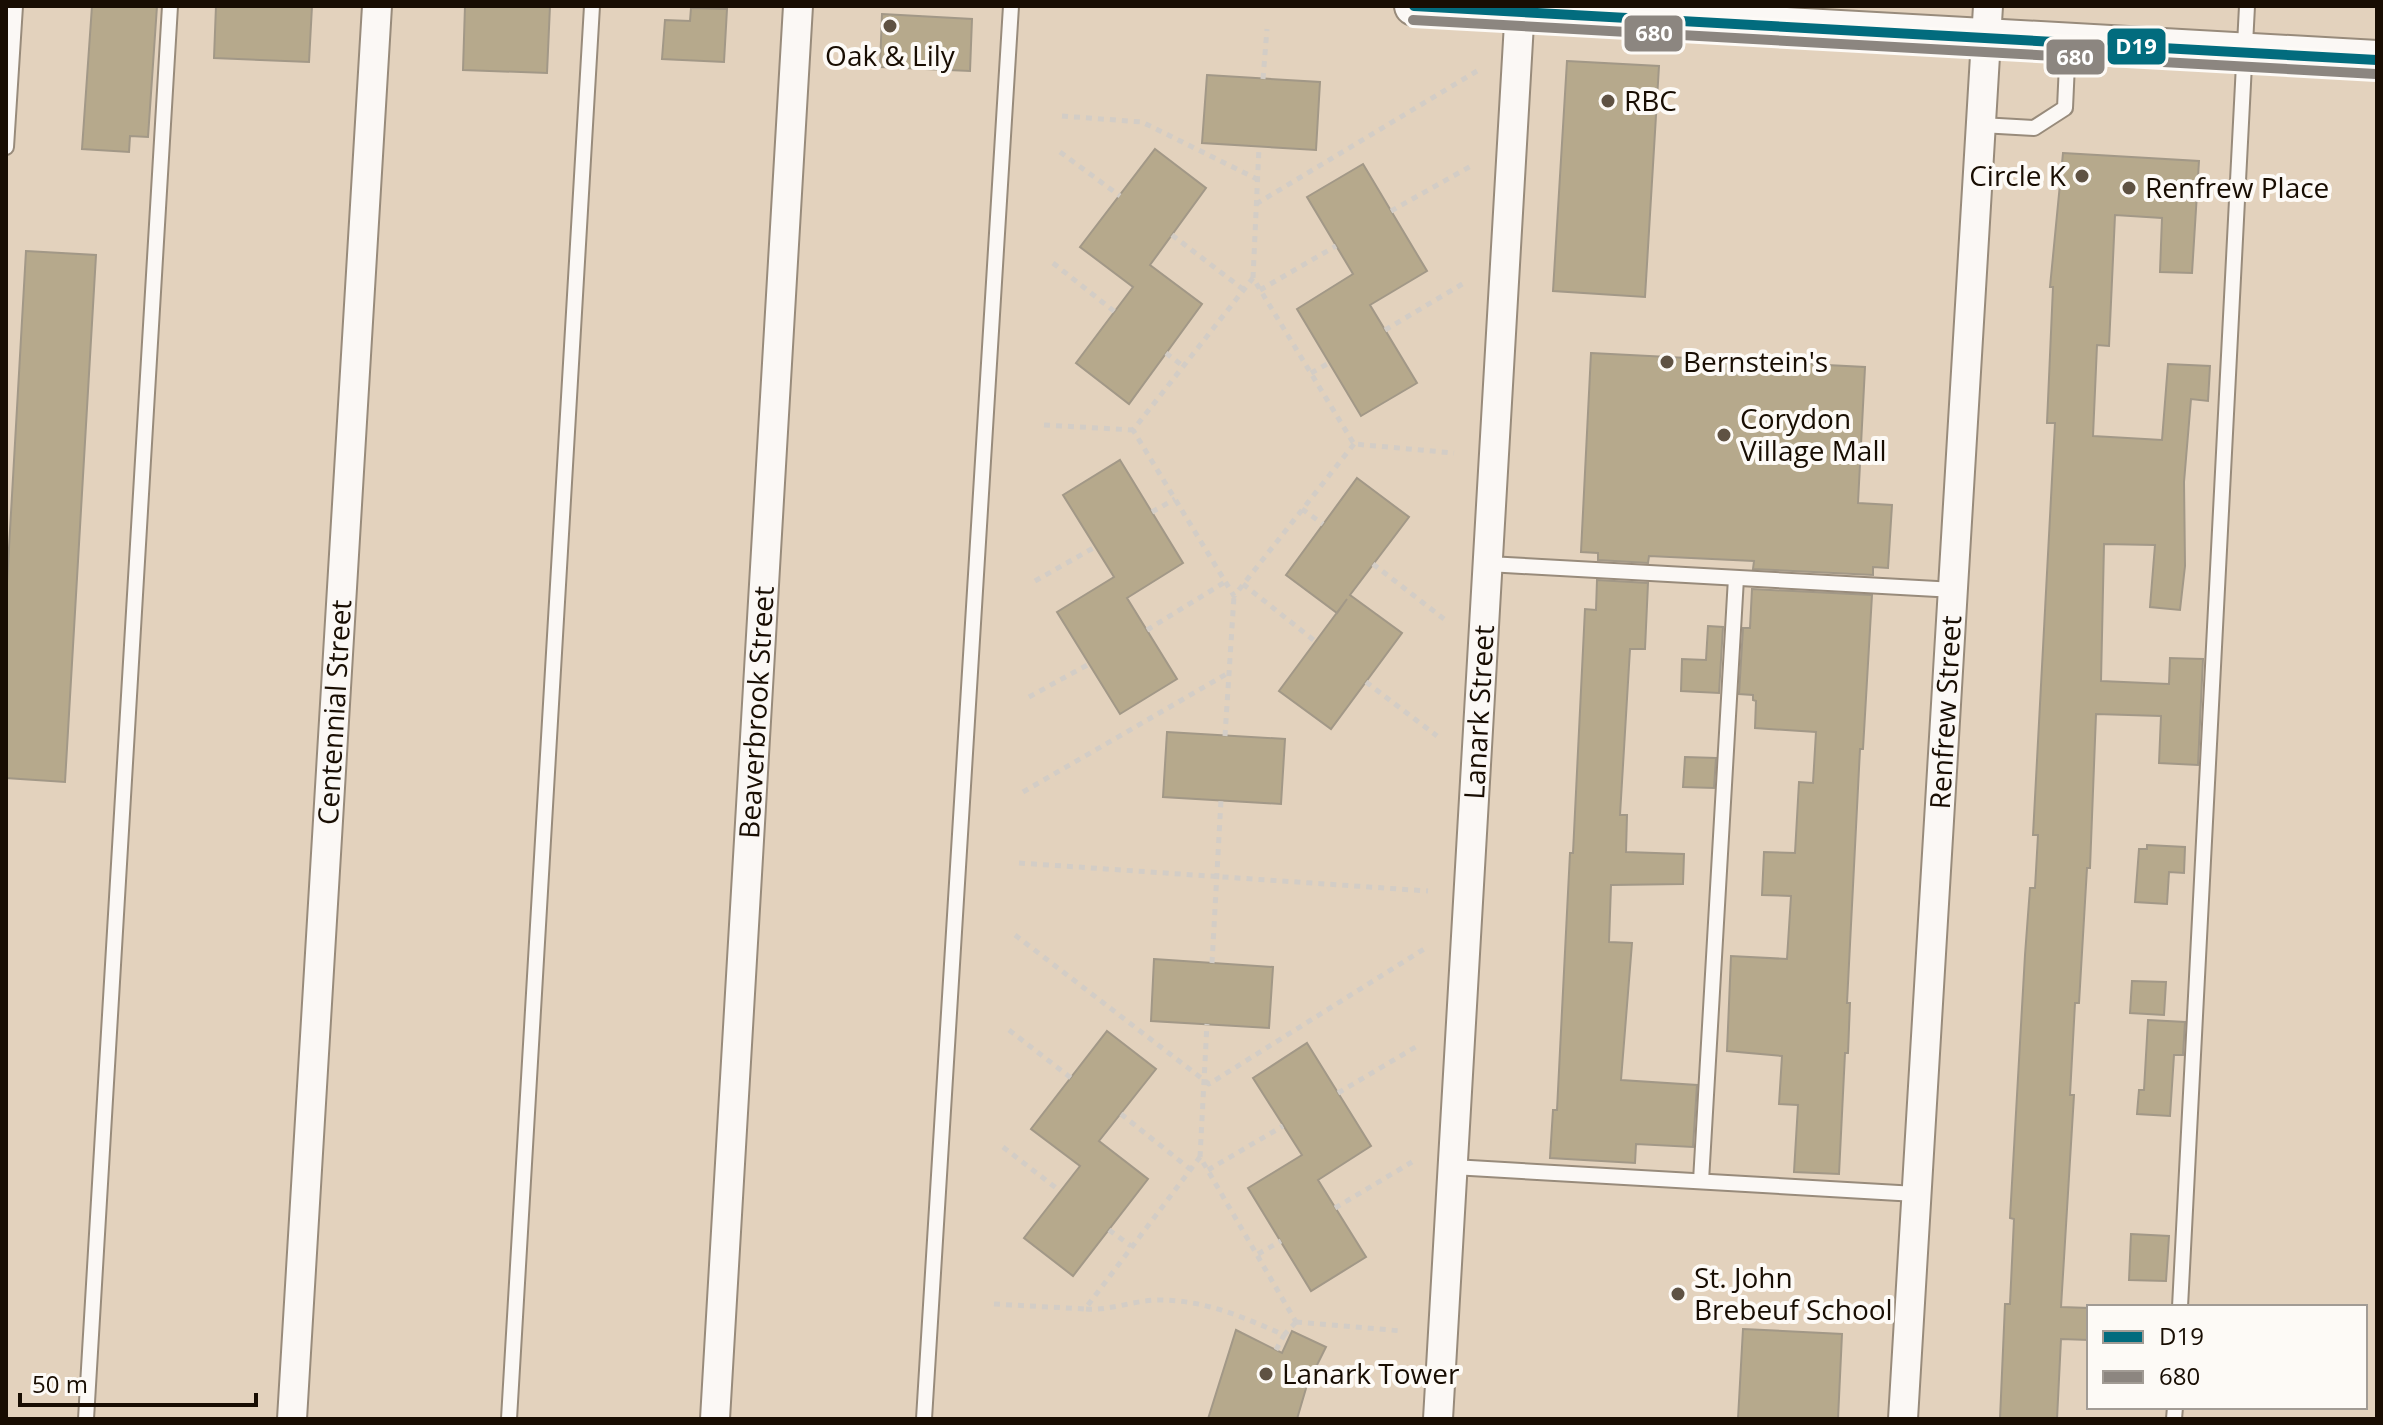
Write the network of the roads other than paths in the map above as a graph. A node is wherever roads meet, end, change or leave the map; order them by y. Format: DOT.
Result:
graph roads {
  1 [pos="15,6"];
  2 [pos="170,6"];
  3 [pos="377,6"];
  4 [pos="592,6"];
  5 [pos="798,6"];
  6 [pos="1011,6"];
  7 [pos="1414,6"];
  8 [pos="2247,6"];
  9 [pos="1520,9"];
  10 [pos="1987,22"];
  11 [pos="2068,42"];
  12 [pos="2245,53"];
  13 [pos="2377,60"];
  14 [pos="1981,125"];
  15 [pos="6,147"];
  16 [pos="1488,564"];
  17 [pos="1736,578"];
  18 [pos="1955,590"];
  19 [pos="1453,1167"];
  20 [pos="1701,1181"];
  21 [pos="1916,1194"];
  22 [pos="2180,1305"];
  23 [pos="86,1419"];
  24 [pos="292,1419"];
  25 [pos="509,1419"];
  26 [pos="715,1419"];
  27 [pos="924,1419"];
  28 [pos="1438,1419"];
  29 [pos="1903,1419"];
  1 -- 15 [label="lane"];
  2 -- 23 [label="lane"];
  3 -- 24 [label="street, Centennial Street"];
  4 -- 25 [label="lane"];
  5 -- 26 [label="street, Beaverbrook Street"];
  6 -- 27 [label="lane"];
  7 -- 9 [label="main road"];
  8 -- 12 [label="lane"];
  9 -- 10 [label="main road"];
  9 -- 16 [label="street, Lanark Street"];
  10 -- 11 [label="main road"];
  10 -- 14 [label="street, Renfrew Street"];
  11 -- 12 [label="main road"];
  11 -- 14 [label="lane"];
  12 -- 13 [label="main road"];
  12 -- 22 [label="lane"];
  14 -- 18 [label="street, Renfrew Street"];
  16 -- 17 [label="lane"];
  16 -- 19 [label="street, Lanark Street"];
  17 -- 18 [label="lane"];
  17 -- 20 [label="lane"];
  18 -- 21 [label="street, Renfrew Street"];
  19 -- 20 [label="lane"];
  19 -- 28 [label="street, Lanark Street"];
  20 -- 21 [label="lane"];
  21 -- 29 [label="street, Renfrew Street"];
}
